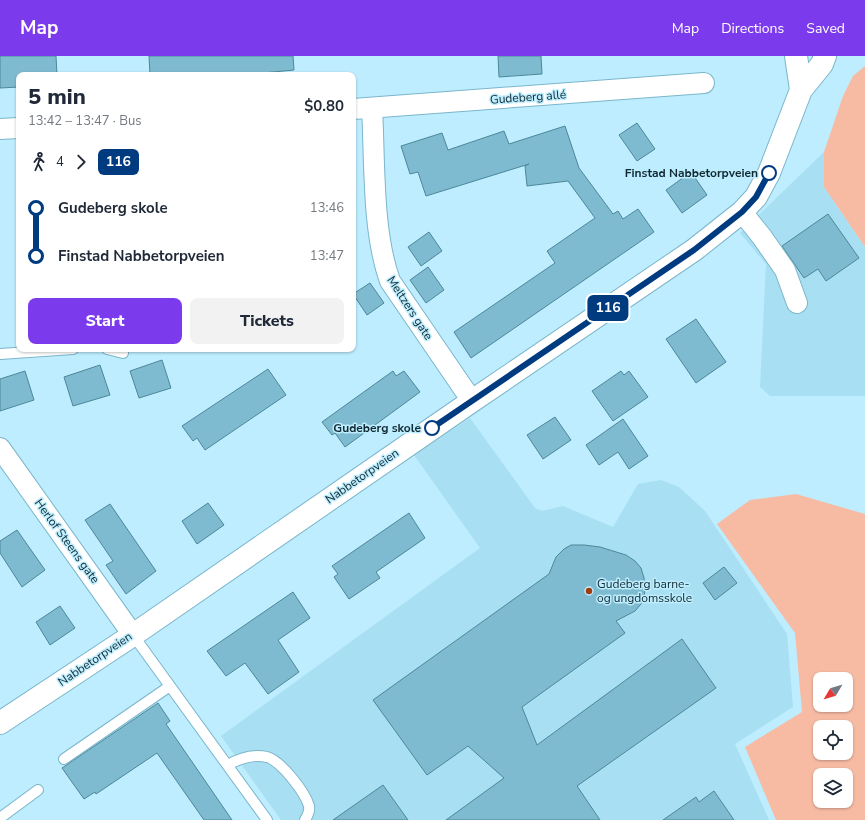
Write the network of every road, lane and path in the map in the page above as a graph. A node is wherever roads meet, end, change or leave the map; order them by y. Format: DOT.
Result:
graph roads {
  1 [pos="796,56"];
  2 [pos="825,56"];
  3 [pos="704,83"];
  4 [pos="801,90"];
  5 [pos="363,109"];
  6 [pos="16,128"];
  7 [pos="0,129"];
  8 [pos="742,212"];
  9 [pos="797,304"];
  10 [pos="29,352"];
  11 [pos="119,352"];
  12 [pos="123,353"];
  13 [pos="0,354"];
  14 [pos="472,400"];
  15 [pos="0,448"];
  16 [pos="133,635"];
  17 [pos="170,686"];
  18 [pos="0,723"];
  19 [pos="64,759"];
  20 [pos="228,765"];
  21 [pos="38,790"];
  22 [pos="0,818"];
  23 [pos="268,820"];
  24 [pos="305,820"];
  1 -- 4 [label="street, Nabbetorpveien"];
  2 -- 4 [label="street, Nabbetorpveien"];
  3 -- 5 [label="street, Gudeberg allé"];
  4 -- 8 [label="street, Nabbetorpveien"];
  5 -- 14 [label="street, Meltzers gate"];
  6 -- 7 [label="street"];
  8 -- 9 [label="street"];
  8 -- 14 [label="street, Nabbetorpveien"];
  10 -- 13 [label="lane"];
  11 -- 12 [label="lane"];
  14 -- 16 [label="street, Nabbetorpveien"];
  15 -- 16 [label="street, Herlof Steens gate"];
  16 -- 17 [label="lane"];
  16 -- 18 [label="street, Nabbetorpveien"];
  17 -- 19 [label="lane"];
  17 -- 20 [label="lane"];
  20 -- 23 [label="lane"];
  20 -- 24 [label="lane"];
  21 -- 22 [label="lane"];
}
